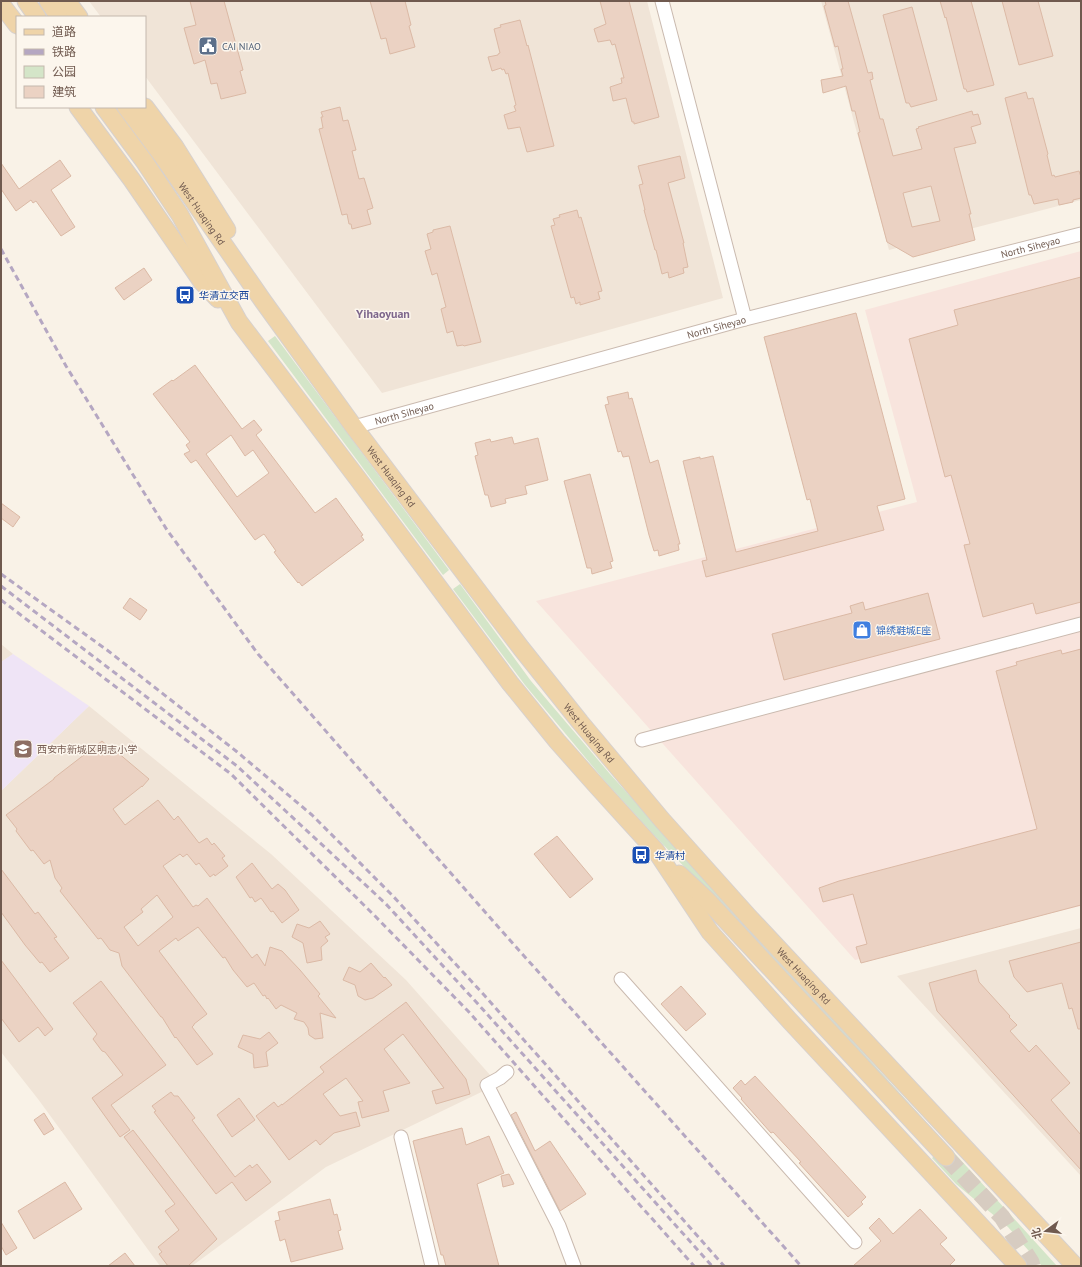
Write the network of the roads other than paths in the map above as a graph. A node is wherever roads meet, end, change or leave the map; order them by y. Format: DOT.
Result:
graph roads {
  1 [pos="26,1"];
  2 [pos="48,1"];
  3 [pos="67,1"];
  4 [pos="662,1"];
  5 [pos="1,4"];
  6 [pos="36,16"];
  7 [pos="58,16"];
  8 [pos="78,16"];
  9 [pos="16,24"];
  10 [pos="79,108"];
  11 [pos="105,108"];
  12 [pos="127,108"];
  13 [pos="146,108"];
  14 [pos="1081,234"];
  15 [pos="263,301"];
  16 [pos="745,319"];
  17 [pos="239,322"];
  18 [pos="354,428"];
  19 [pos="1081,624"];
  20 [pos="642,740"];
  21 [pos="656,851"];
  22 [pos="621,979"];
  23 [pos="507,1072"];
  24 [pos="401,1137"];
  25 [pos="946,1157"];
  26 [pos="855,1242"];
  27 [pos="432,1266"];
  28 [pos="574,1266"];
  29 [pos="1018,1266"];
  30 [pos="1074,1266"];
  1 -- 6 [label="main road"];
  2 -- 7 [label="main road"];
  3 -- 8 [label="main road"];
  4 -- 16 [label="street"];
  5 -- 9 [label="main road"];
  10 -- 17 [label="main road"];
  11 -- 17 [label="main road, West Huaqing Rd"];
  12 -- 15 [label="main road, West Huaqing Rd"];
  13 -- 15 [label="main road"];
  14 -- 16 [label="street, North Siheyao"];
  15 -- 18 [label="main road, West Huaqing Rd"];
  16 -- 18 [label="street, North Siheyao"];
  17 -- 21 [label="main road, West Huaqing Rd"];
  18 -- 30 [label="main road, West Huaqing Rd"];
  19 -- 20 [label="street"];
  21 -- 25 [label="main road"];
  21 -- 29 [label="main road, West Huaqing Rd"];
  22 -- 26 [label="street"];
  23 -- 28 [label="street"];
  24 -- 27 [label="street"];
}
